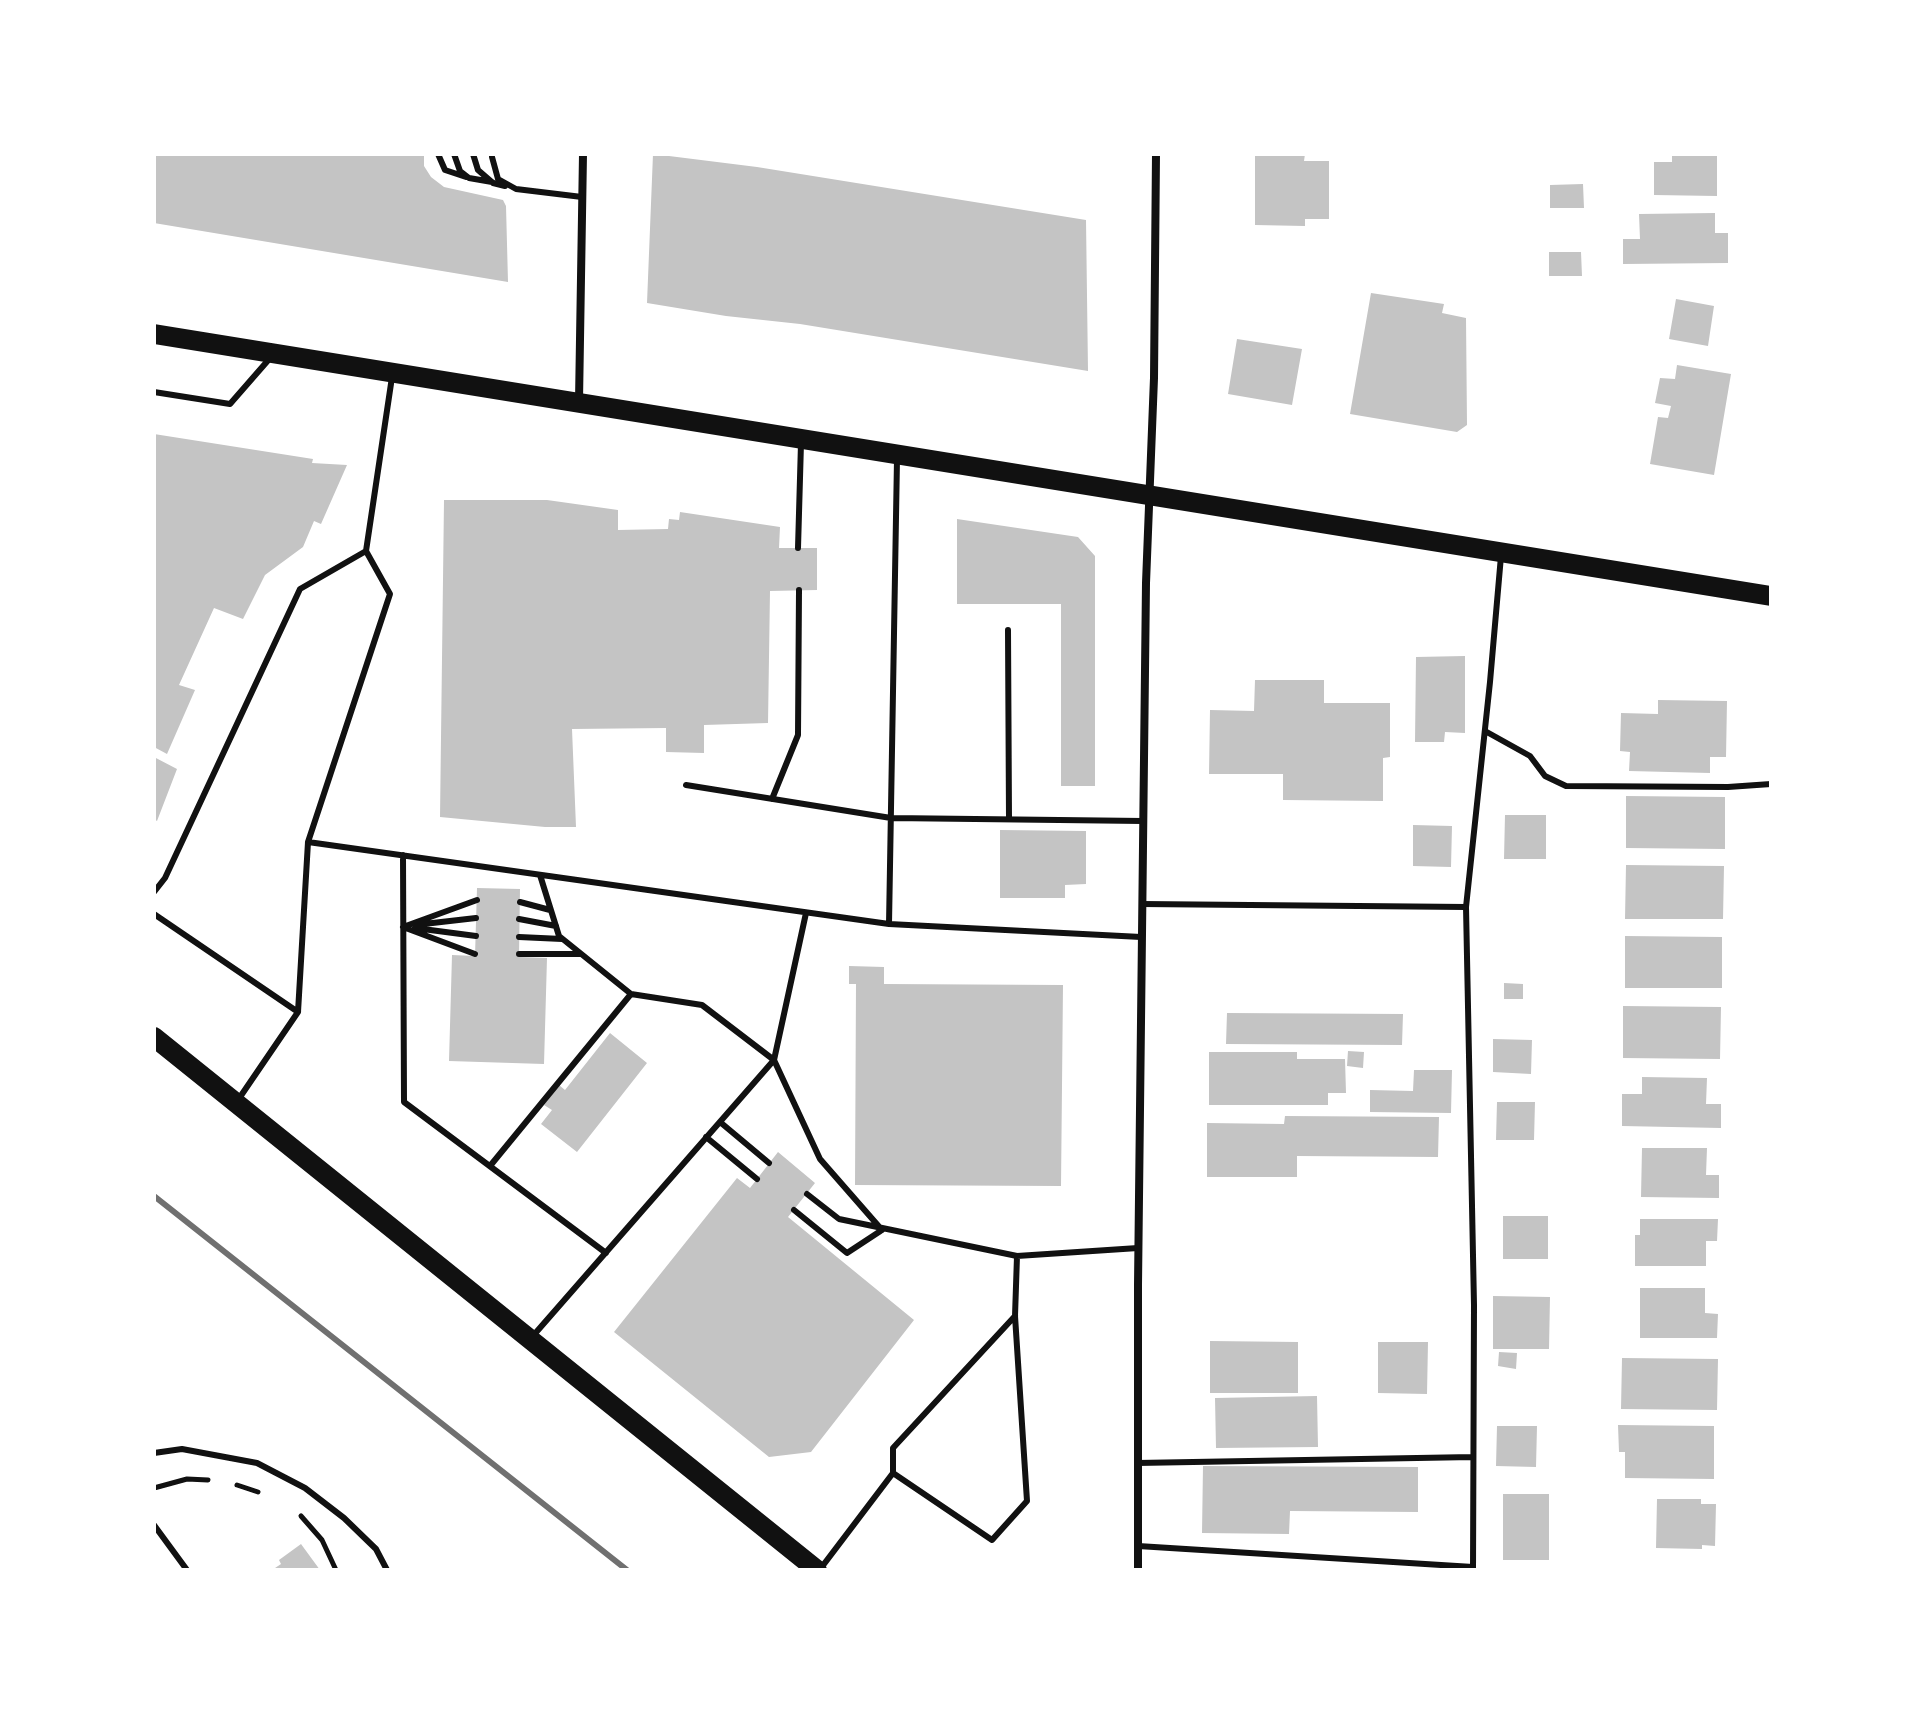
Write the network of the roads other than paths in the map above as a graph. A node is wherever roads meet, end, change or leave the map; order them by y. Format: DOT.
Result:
graph roads {
  1 [pos="438,154"];
  2 [pos="454,154"];
  3 [pos="473,154"];
  4 [pos="583,154"];
  5 [pos="1156,154"];
  6 [pos="492,157"];
  7 [pos="469,178"];
  8 [pos="493,183"];
  9 [pos="516,189"];
  10 [pos="582,197"];
  11 [pos="154,334"];
  12 [pos="274,354"];
  13 [pos="393,373"];
  14 [pos="154,392"];
  15 [pos="578,404"];
  16 [pos="801,440"];
  17 [pos="898,455"];
  18 [pos="1150,495"];
  19 [pos="798,548"];
  20 [pos="366,551"];
  21 [pos="1501,551"];
  22 [pos="799,590"];
  23 [pos="1771,596"];
  24 [pos="1008,630"];
  25 [pos="1485,731"];
  26 [pos="1771,784"];
  27 [pos="686,785"];
  28 [pos="772,799"];
  29 [pos="891,818"];
  30 [pos="1009,819"];
  31 [pos="1143,821"];
  32 [pos="308,842"];
  33 [pos="403,855"];
  34 [pos="540,875"];
  35 [pos="154,892"];
  36 [pos="477,900"];
  37 [pos="520,902"];
  38 [pos="1142,904"];
  39 [pos="1466,907"];
  40 [pos="550,910"];
  41 [pos="806,913"];
  42 [pos="154,914"];
  43 [pos="476,918"];
  44 [pos="519,919"];
  45 [pos="889,924"];
  46 [pos="556,926"];
  47 [pos="403,927"];
  48 [pos="476,936"];
  49 [pos="519,937"];
  50 [pos="1141,937"];
  51 [pos="562,939"];
  52 [pos="475,954"];
  53 [pos="519,954"];
  54 [pos="580,954"];
  55 [pos="631,994"];
  56 [pos="298,1012"];
  57 [pos="154,1037"];
  58 [pos="774,1060"];
  59 [pos="235,1104"];
  60 [pos="720,1122"];
  61 [pos="706,1137"];
  62 [pos="769,1163"];
  63 [pos="490,1166"];
  64 [pos="757,1179"];
  65 [pos="807,1194"];
  66 [pos="794,1210"];
  67 [pos="882,1230"];
  68 [pos="1138,1248"];
  69 [pos="606,1253"];
  70 [pos="1017,1256"];
  71 [pos="1015,1316"];
  72 [pos="530,1340"];
  73 [pos="154,1453"];
  74 [pos="1473,1457"];
  75 [pos="1137,1463"];
  76 [pos="893,1473"];
  77 [pos="154,1525"];
  78 [pos="1138,1546"];
  79 [pos="1473,1569"];
  80 [pos="187,1570"];
  81 [pos="387,1570"];
  82 [pos="818,1570"];
  83 [pos="1138,1570"];
  1 -- 7 [label="lane"];
  2 -- 7 [label="lane"];
  3 -- 8 [label="lane"];
  4 -- 10 [label="street"];
  5 -- 18 [label="street"];
  6 -- 9 [label="lane"];
  7 -- 8 [label="lane"];
  8 -- 9 [label="lane"];
  9 -- 10 [label="lane"];
  10 -- 15 [label="street"];
  11 -- 12 [label="main road"];
  12 -- 13 [label="main road"];
  12 -- 14 [label="lane"];
  13 -- 15 [label="main road"];
  13 -- 20 [label="lane"];
  15 -- 16 [label="main road"];
  16 -- 17 [label="main road"];
  16 -- 19 [label="lane"];
  17 -- 18 [label="main road"];
  17 -- 29 [label="lane"];
  18 -- 21 [label="main road"];
  18 -- 31 [label="street"];
  20 -- 32 [label="lane"];
  20 -- 35 [label="lane"];
  21 -- 23 [label="main road"];
  21 -- 25 [label="lane"];
  22 -- 28 [label="lane"];
  24 -- 30 [label="lane"];
  25 -- 26 [label="lane"];
  25 -- 39 [label="lane"];
  27 -- 28 [label="lane"];
  28 -- 29 [label="lane"];
  29 -- 30 [label="lane"];
  29 -- 45 [label="lane"];
  30 -- 31 [label="lane"];
  31 -- 38 [label="street"];
  32 -- 33 [label="lane"];
  32 -- 56 [label="lane"];
  33 -- 34 [label="lane"];
  33 -- 47 [label="lane"];
  34 -- 40 [label="lane"];
  34 -- 41 [label="lane"];
  36 -- 47 [label="lane"];
  37 -- 40 [label="lane"];
  38 -- 39 [label="lane"];
  38 -- 50 [label="street"];
  39 -- 74 [label="lane"];
  40 -- 46 [label="lane"];
  41 -- 45 [label="lane"];
  41 -- 58 [label="lane"];
  42 -- 56 [label="lane"];
  43 -- 47 [label="lane"];
  44 -- 46 [label="lane"];
  45 -- 50 [label="lane"];
  46 -- 51 [label="lane"];
  47 -- 48 [label="lane"];
  47 -- 52 [label="lane"];
  47 -- 63 [label="lane"];
  49 -- 51 [label="lane"];
  50 -- 68 [label="street"];
  51 -- 54 [label="lane"];
  53 -- 54 [label="lane"];
  54 -- 55 [label="lane"];
  55 -- 58 [label="lane"];
  55 -- 63 [label="lane"];
  56 -- 59 [label="lane"];
  57 -- 59 [label="main road"];
  58 -- 60 [label="lane"];
  58 -- 67 [label="lane"];
  59 -- 72 [label="main road"];
  60 -- 61 [label="lane"];
  60 -- 62 [label="lane"];
  61 -- 64 [label="lane"];
  61 -- 69 [label="lane"];
  63 -- 69 [label="lane"];
  65 -- 67 [label="lane"];
  66 -- 67 [label="lane"];
  67 -- 70 [label="lane"];
  68 -- 70 [label="lane"];
  68 -- 75 [label="street"];
  69 -- 72 [label="lane"];
  70 -- 71 [label="lane"];
  71 -- 76 [label="lane"];
  71 -- 76 [label="lane"];
  72 -- 82 [label="main road"];
  73 -- 81 [label="lane"];
  74 -- 75 [label="lane"];
  74 -- 79 [label="lane"];
  75 -- 78 [label="street"];
  76 -- 82 [label="lane"];
  77 -- 80 [label="lane"];
  78 -- 79 [label="lane"];
  78 -- 83 [label="street"];
}
